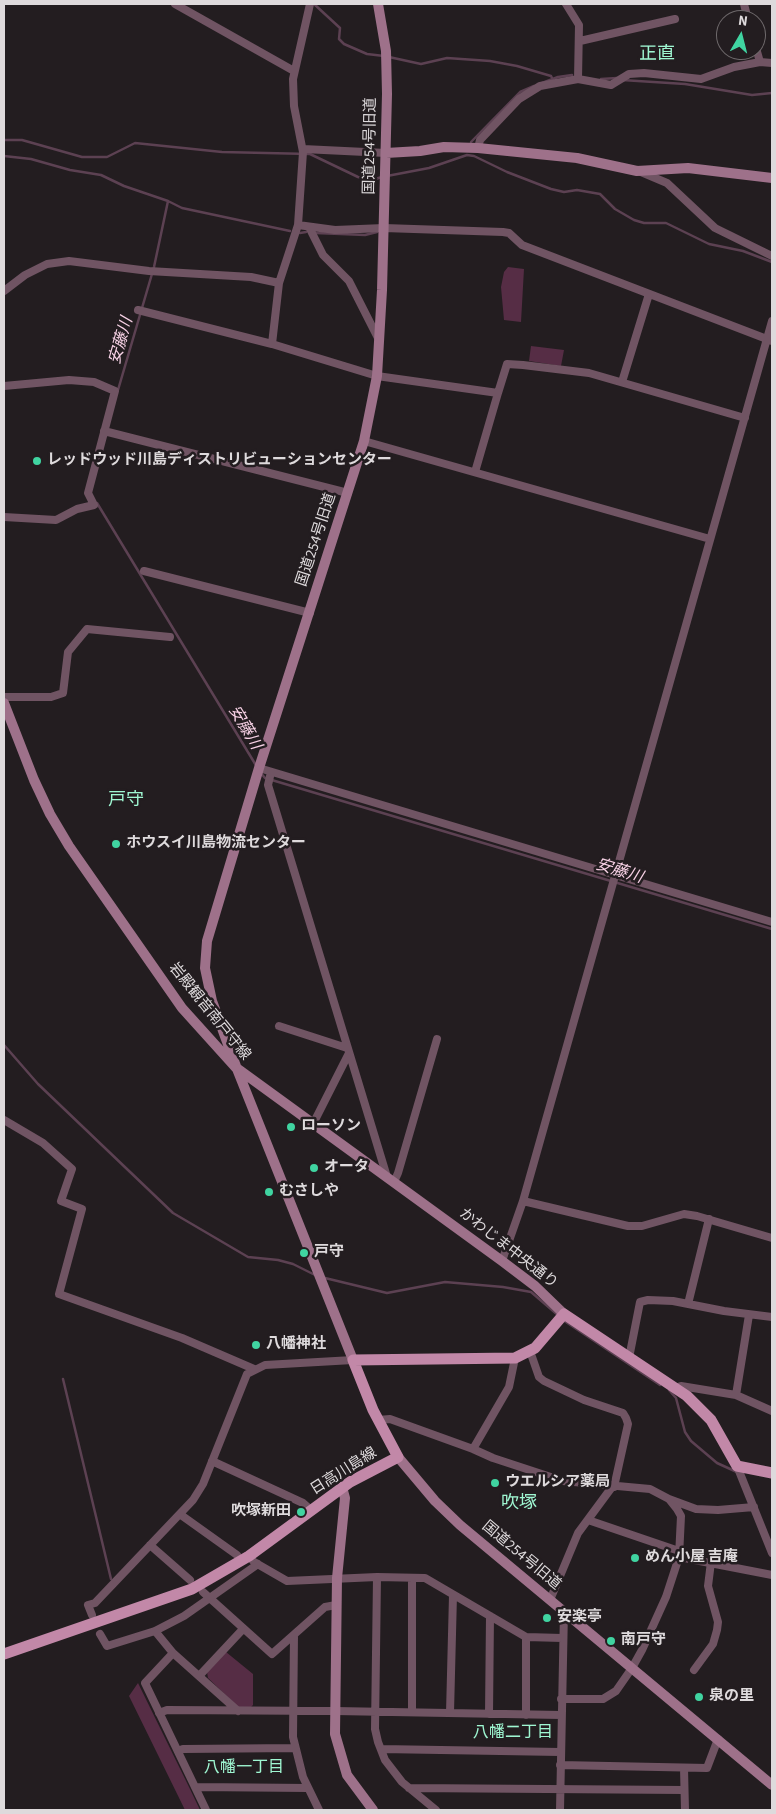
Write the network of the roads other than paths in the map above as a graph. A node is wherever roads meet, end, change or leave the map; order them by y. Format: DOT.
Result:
graph roads {
  1 [pos="174,4"];
  2 [pos="310,4"];
  3 [pos="378,4"];
  4 [pos="566,4"];
  5 [pos="675,19"];
  6 [pos="580,41"];
  7 [pos="760,62"];
  8 [pos="772,63"];
  9 [pos="294,71"];
  10 [pos="578,80"];
  11 [pos="478,148"];
  12 [pos="303,149"];
  13 [pos="386,153"];
  14 [pos="637,171"];
  15 [pos="772,178"];
  16 [pos="298,224"];
  17 [pos="309,227"];
  18 [pos="384,228"];
  19 [pos="772,256"];
  20 [pos="279,283"];
  21 [pos="4,291"];
  22 [pos="648,294"];
  23 [pos="138,310"];
  24 [pos="772,321"];
  25 [pos="770,340"];
  26 [pos="380,342"];
  27 [pos="272,344"];
  28 [pos="376,376"];
  29 [pos="622,382"];
  30 [pos="4,386"];
  31 [pos="498,393"];
  32 [pos="744,418"];
  33 [pos="104,431"];
  34 [pos="364,441"];
  35 [pos="475,472"];
  36 [pos="348,493"];
  37 [pos="4,517"];
  38 [pos="710,539"];
  39 [pos="144,571"];
  40 [pos="310,612"];
  41 [pos="170,636"];
  42 [pos="4,697"];
  43 [pos="4,703"];
  44 [pos="259,768"];
  45 [pos="271,772"];
  46 [pos="615,875"];
  47 [pos="772,922"];
  48 [pos="280,1026"];
  49 [pos="437,1039"];
  50 [pos="348,1050"];
  51 [pos="237,1069"];
  52 [pos="4,1120"];
  53 [pos="313,1124"];
  54 [pos="390,1180"];
  55 [pos="523,1201"];
  56 [pos="709,1219"];
  57 [pos="772,1238"];
  58 [pos="502,1261"];
  59 [pos="688,1304"];
  60 [pos="564,1314"];
  61 [pos="749,1315"];
  62 [pos="772,1317"];
  63 [pos="530,1351"];
  64 [pos="515,1358"];
  65 [pos="628,1358"];
  66 [pos="353,1360"];
  67 [pos="254,1370"];
  68 [pos="675,1388"];
  69 [pos="736,1395"];
  70 [pos="772,1411"];
  71 [pos="378,1420"];
  72 [pos="473,1448"];
  73 [pos="398,1457"];
  74 [pos="212,1461"];
  75 [pos="737,1466"];
  76 [pos="772,1473"];
  77 [pos="342,1487"];
  78 [pos="613,1487"];
  79 [pos="669,1500"];
  80 [pos="694,1508"];
  81 [pos="754,1508"];
  82 [pos="311,1510"];
  83 [pos="180,1515"];
  84 [pos="681,1516"];
  85 [pos="588,1520"];
  86 [pos="150,1545"];
  87 [pos="772,1553"];
  88 [pos="679,1554"];
  89 [pos="243,1555"];
  90 [pos="711,1562"];
  91 [pos="258,1564"];
  92 [pos="772,1575"];
  93 [pos="377,1577"];
  94 [pos="337,1578"];
  95 [pos="412,1578"];
  96 [pos="190,1580"];
  97 [pos="203,1592"];
  98 [pos="453,1594"];
  99 [pos="211,1599"];
  100 [pos="550,1600"];
  101 [pos="336,1605"];
  102 [pos="564,1611"];
  103 [pos="92,1615"];
  104 [pos="490,1616"];
  105 [pos="243,1630"];
  106 [pos="155,1632"];
  107 [pos="100,1634"];
  108 [pos="294,1635"];
  109 [pos="526,1637"];
  110 [pos="562,1638"];
  111 [pos="173,1653"];
  112 [pos="4,1654"];
  113 [pos="632,1668"];
  114 [pos="694,1670"];
  115 [pos="200,1675"];
  116 [pos="561,1699"];
  117 [pos="238,1711"];
  118 [pos="335,1711"];
  119 [pos="293,1712"];
  120 [pos="376,1712"];
  121 [pos="412,1712"];
  122 [pos="159,1713"];
  123 [pos="450,1713"];
  124 [pos="489,1714"];
  125 [pos="526,1715"];
  126 [pos="560,1715"];
  127 [pos="718,1739"];
  128 [pos="295,1748"];
  129 [pos="381,1749"];
  130 [pos="178,1751"];
  131 [pos="560,1752"];
  132 [pos="560,1765"];
  133 [pos="684,1768"];
  134 [pos="772,1785"];
  135 [pos="195,1787"];
  136 [pos="308,1788"];
  137 [pos="409,1788"];
  138 [pos="560,1790"];
  139 [pos="684,1790"];
  140 [pos="370,1809"];
  141 [pos="206,1810"];
  142 [pos="319,1810"];
  143 [pos="436,1810"];
  144 [pos="560,1810"];
  145 [pos="685,1810"];
  1 -- 9 [label="street"];
  2 -- 9 [label="street"];
  3 -- 13 [label="street, 国道254号旧道"];
  4 -- 6 [label="street"];
  5 -- 6 [label="street"];
  6 -- 10 [label="street"];
  7 -- 8 [label="street"];
  7 -- 10 [label="street"];
  9 -- 12 [label="street"];
  10 -- 11 [label="street"];
  11 -- 13 [label="street"];
  11 -- 14 [label="street"];
  12 -- 13 [label="street"];
  12 -- 16 [label="street"];
  13 -- 18 [label="street, 国道254号旧道"];
  14 -- 15 [label="street"];
  14 -- 19 [label="street"];
  16 -- 17 [label="street"];
  16 -- 20 [label="street"];
  17 -- 18 [label="street"];
  17 -- 26 [label="street"];
  18 -- 22 [label="street"];
  18 -- 26 [label="street, 国道254号旧道"];
  20 -- 21 [label="street"];
  20 -- 27 [label="street"];
  22 -- 25 [label="street"];
  22 -- 29 [label="street"];
  23 -- 27 [label="street"];
  24 -- 25 [label="street"];
  25 -- 32 [label="street"];
  26 -- 28 [label="street, 国道254号旧道"];
  27 -- 28 [label="street"];
  28 -- 31 [label="street"];
  28 -- 34 [label="street, 国道254号旧道"];
  29 -- 31 [label="street"];
  29 -- 32 [label="street"];
  30 -- 33 [label="street"];
  31 -- 35 [label="street"];
  32 -- 38 [label="street"];
  33 -- 36 [label="street"];
  33 -- 37 [label="street"];
  34 -- 35 [label="street"];
  34 -- 36 [label="street, 国道254号旧道"];
  35 -- 38 [label="street"];
  36 -- 40 [label="street, 国道254号旧道"];
  38 -- 46 [label="street"];
  39 -- 40 [label="street"];
  40 -- 44 [label="street, 国道254号旧道"];
  41 -- 42 [label="street"];
  43 -- 51 [label="street, 岩殿観音南戸守線"];
  44 -- 45 [label="street"];
  44 -- 51 [label="street, 国道254号旧道"];
  45 -- 46 [label="street"];
  45 -- 50 [label="street"];
  46 -- 47 [label="street"];
  46 -- 55 [label="street"];
  48 -- 50 [label="street"];
  49 -- 54 [label="street"];
  50 -- 53 [label="street"];
  50 -- 54 [label="street"];
  51 -- 53 [label="street, かわじま中央通り"];
  51 -- 66 [label="street, 岩殿観音南戸守線"];
  52 -- 67 [label="street"];
  53 -- 54 [label="street, かわじま中央通り"];
  54 -- 58 [label="street, かわじま中央通り"];
  55 -- 56 [label="street"];
  55 -- 58 [label="street"];
  56 -- 57 [label="street"];
  56 -- 59 [label="street"];
  58 -- 60 [label="street, かわじま中央通り"];
  59 -- 61 [label="street"];
  59 -- 65 [label="street"];
  60 -- 63 [label="main road"];
  60 -- 65 [label="main road, かわじま中央通り"];
  61 -- 62 [label="street"];
  61 -- 69 [label="street"];
  63 -- 64 [label="main road"];
  63 -- 78 [label="street"];
  64 -- 66 [label="main road"];
  64 -- 72 [label="street"];
  65 -- 68 [label="main road, かわじま中央通り"];
  66 -- 67 [label="street"];
  66 -- 71 [label="main road, 日高川島線"];
  67 -- 74 [label="street"];
  68 -- 69 [label="street"];
  68 -- 75 [label="main road, かわじま中央通り"];
  69 -- 70 [label="street"];
  71 -- 72 [label="street"];
  71 -- 73 [label="main road, 日高川島線"];
  72 -- 78 [label="street"];
  73 -- 77 [label="main road, 日高川島線"];
  73 -- 100 [label="street, 国道254号旧道"];
  74 -- 82 [label="street"];
  74 -- 83 [label="street"];
  75 -- 76 [label="main road"];
  75 -- 81 [label="street"];
  77 -- 82 [label="main road, 日高川島線"];
  77 -- 94 [label="street"];
  78 -- 79 [label="street"];
  78 -- 85 [label="street"];
  79 -- 80 [label="street"];
  79 -- 84 [label="street"];
  80 -- 81 [label="street"];
  80 -- 84 [label="street"];
  81 -- 87 [label="street"];
  82 -- 89 [label="main road, 日高川島線"];
  83 -- 86 [label="street"];
  83 -- 89 [label="street"];
  84 -- 88 [label="street"];
  85 -- 88 [label="street"];
  85 -- 100 [label="street"];
  86 -- 96 [label="street"];
  86 -- 103 [label="street"];
  88 -- 90 [label="street"];
  88 -- 113 [label="street"];
  89 -- 91 [label="street"];
  89 -- 112 [label="main road, 日高川島線"];
  90 -- 92 [label="street"];
  90 -- 114 [label="street"];
  91 -- 94 [label="street"];
  91 -- 99 [label="street"];
  93 -- 94 [label="street"];
  93 -- 95 [label="street"];
  93 -- 120 [label="street"];
  94 -- 101 [label="street"];
  95 -- 98 [label="street"];
  95 -- 121 [label="street"];
  97 -- 99 [label="street"];
  98 -- 104 [label="street"];
  98 -- 123 [label="street"];
  99 -- 105 [label="street"];
  99 -- 106 [label="street"];
  100 -- 102 [label="street, 国道254号旧道"];
  101 -- 108 [label="street"];
  101 -- 118 [label="street"];
  102 -- 110 [label="street"];
  102 -- 113 [label="street, 国道254号旧道"];
  104 -- 109 [label="street"];
  104 -- 124 [label="street"];
  105 -- 108 [label="street"];
  105 -- 115 [label="street"];
  106 -- 107 [label="street"];
  106 -- 111 [label="street"];
  108 -- 119 [label="street"];
  109 -- 110 [label="street"];
  109 -- 125 [label="street"];
  110 -- 116 [label="street"];
  111 -- 115 [label="street"];
  111 -- 122 [label="street"];
  113 -- 116 [label="street"];
  113 -- 127 [label="street, 国道254号旧道"];
  115 -- 117 [label="street"];
  116 -- 126 [label="street"];
  117 -- 119 [label="street"];
  117 -- 122 [label="street"];
  118 -- 119 [label="street"];
  118 -- 120 [label="street"];
  118 -- 140 [label="street"];
  119 -- 128 [label="street"];
  120 -- 121 [label="street"];
  120 -- 129 [label="street"];
  121 -- 123 [label="street"];
  122 -- 130 [label="street"];
  123 -- 124 [label="street"];
  124 -- 125 [label="street"];
  125 -- 126 [label="street"];
  126 -- 131 [label="street"];
  127 -- 133 [label="street"];
  127 -- 134 [label="street, 国道254号旧道"];
  128 -- 130 [label="street"];
  128 -- 136 [label="street"];
  129 -- 131 [label="street"];
  129 -- 137 [label="street"];
  130 -- 135 [label="street"];
  131 -- 132 [label="street"];
  132 -- 133 [label="street"];
  132 -- 138 [label="street"];
  133 -- 139 [label="street"];
  135 -- 136 [label="street"];
  135 -- 141 [label="street"];
  136 -- 142 [label="street"];
  137 -- 138 [label="street"];
  137 -- 143 [label="street"];
  138 -- 139 [label="street"];
  138 -- 144 [label="street"];
  139 -- 145 [label="street"];
}
